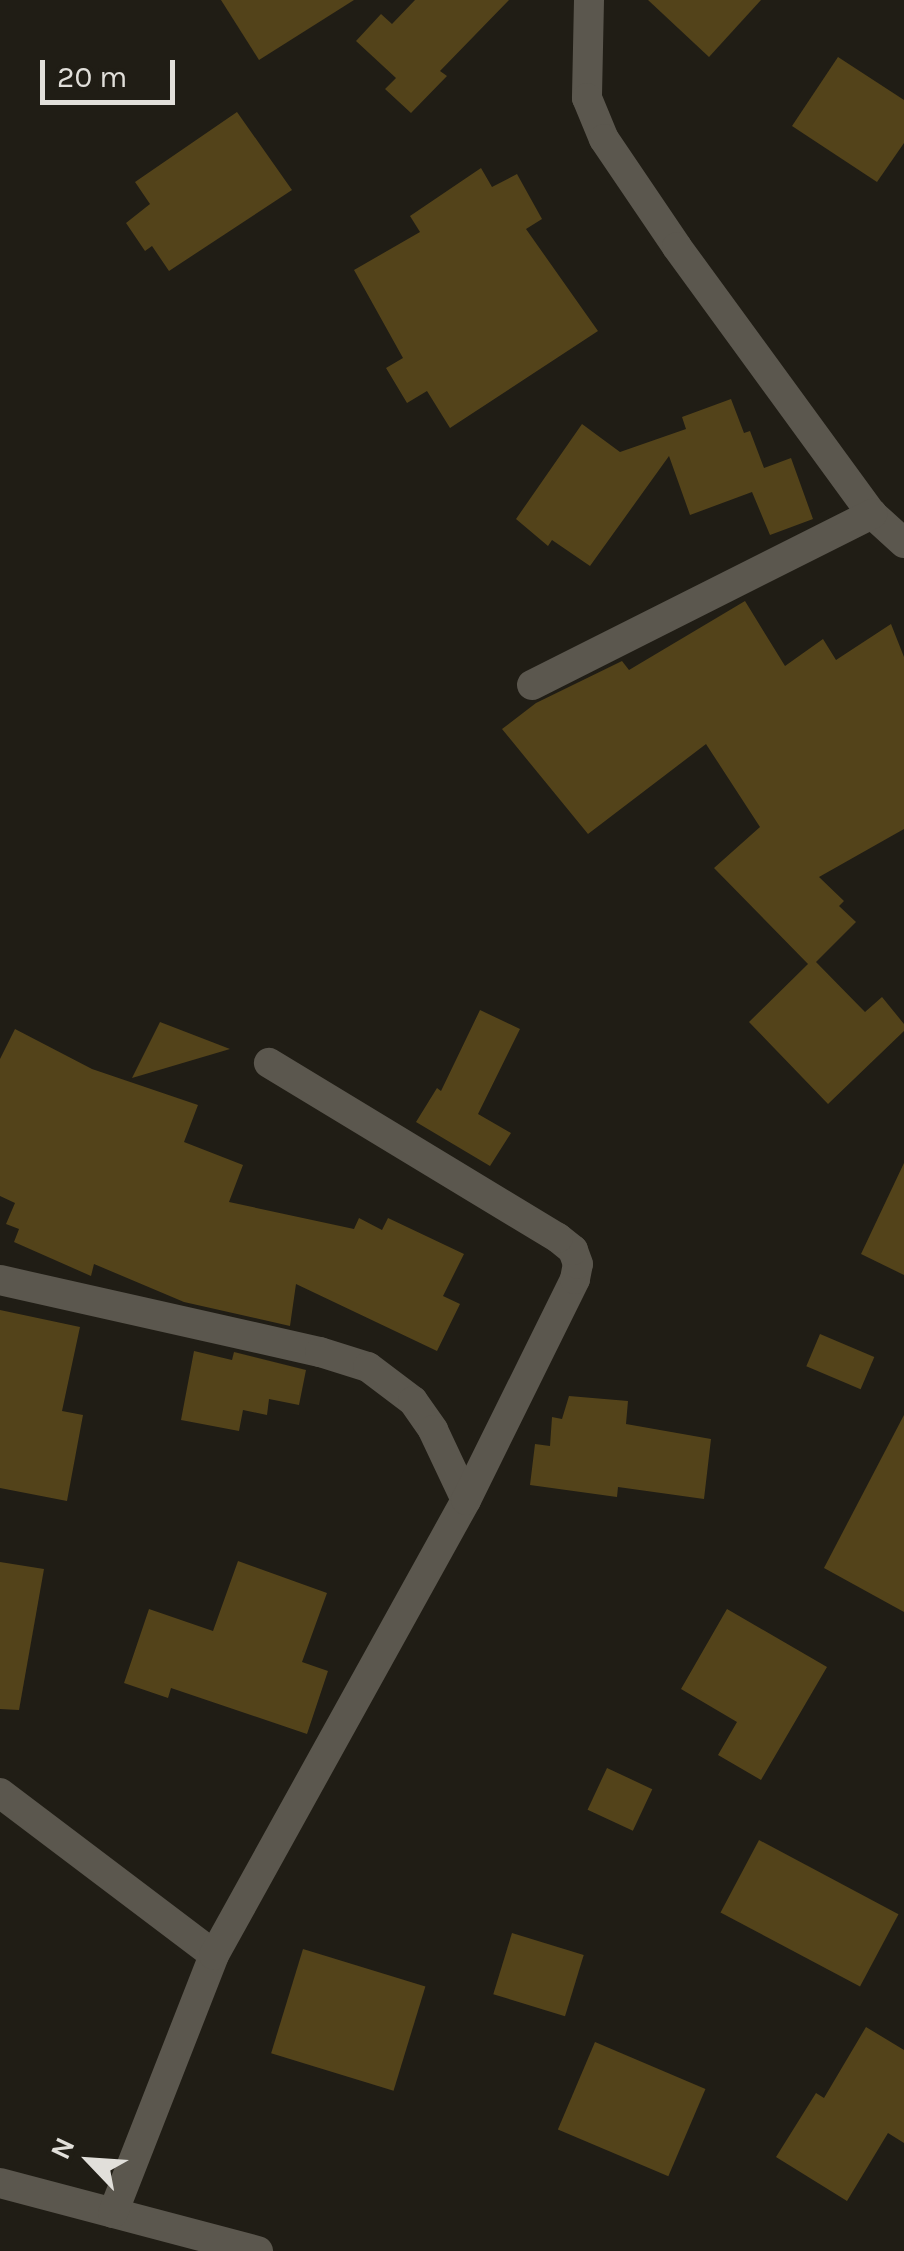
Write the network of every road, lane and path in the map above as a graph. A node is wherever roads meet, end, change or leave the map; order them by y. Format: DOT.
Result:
graph roads {
  1 [pos="589,0"];
  2 [pos="872,514"];
  3 [pos="904,543"];
  4 [pos="532,685"];
  5 [pos="269,1063"];
  6 [pos="0,1280"];
  7 [pos="466,1500"];
  8 [pos="0,1793"];
  9 [pos="214,1956"];
  10 [pos="0,2184"];
  11 [pos="112,2213"];
  12 [pos="258,2251"];
  1 -- 2 [label="street"];
  2 -- 3 [label="street"];
  2 -- 4 [label="street"];
  5 -- 7 [label="street"];
  6 -- 7 [label="street"];
  7 -- 9 [label="street"];
  8 -- 9 [label="street"];
  9 -- 11 [label="street"];
  10 -- 11 [label="street"];
  11 -- 12 [label="street"];
}
